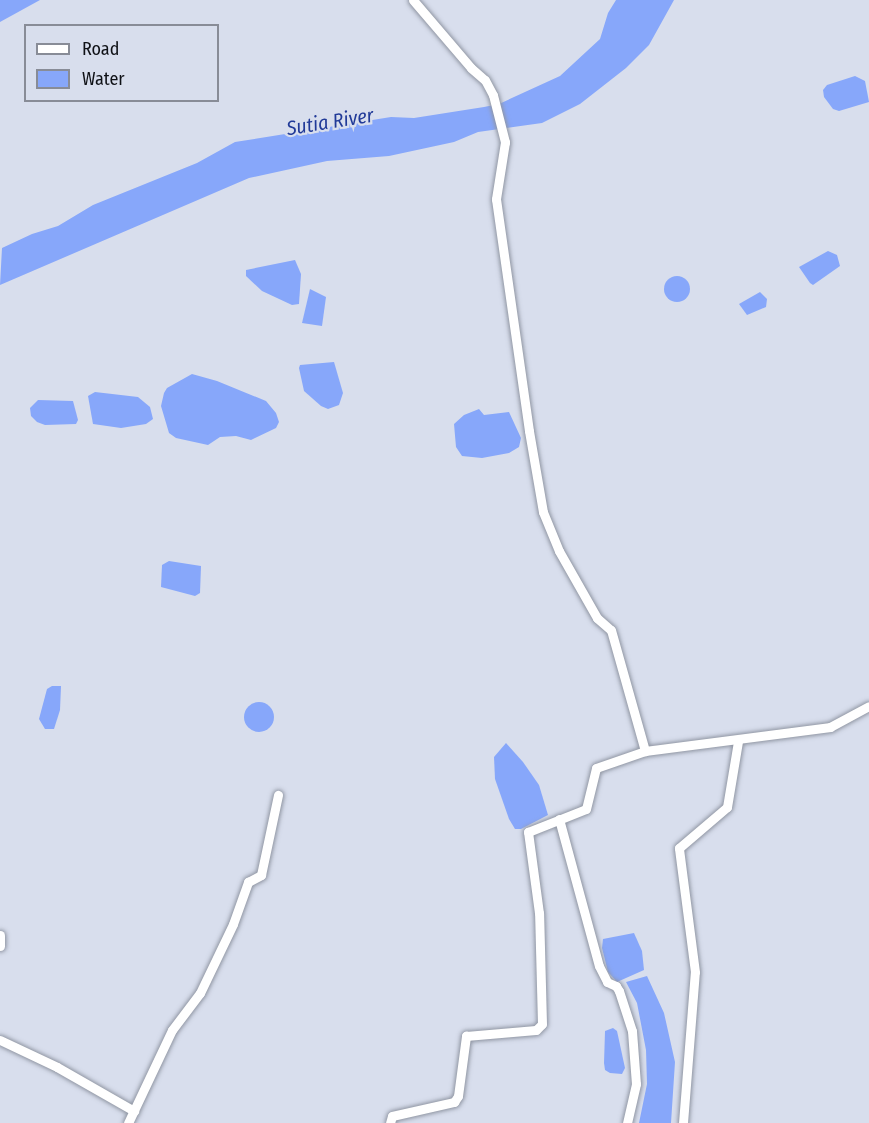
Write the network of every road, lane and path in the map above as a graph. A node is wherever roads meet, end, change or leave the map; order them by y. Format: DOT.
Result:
graph roads {
  1 [pos="413,0"];
  2 [pos="869,706"];
  3 [pos="738,741"];
  4 [pos="645,752"];
  5 [pos="278,795"];
  6 [pos="560,819"];
  7 [pos="0,935"];
  8 [pos="0,946"];
  9 [pos="0,1040"];
  10 [pos="134,1111"];
  11 [pos="128,1123"];
  12 [pos="390,1123"];
  13 [pos="627,1123"];
  14 [pos="683,1123"];
  1 -- 4 [label="street"];
  2 -- 3 [label="street"];
  3 -- 4 [label="street"];
  3 -- 14 [label="street"];
  4 -- 6 [label="street"];
  5 -- 10 [label="street"];
  6 -- 12 [label="street"];
  6 -- 13 [label="street"];
  7 -- 8 [label="street"];
  9 -- 10 [label="street"];
  10 -- 11 [label="street"];
}
